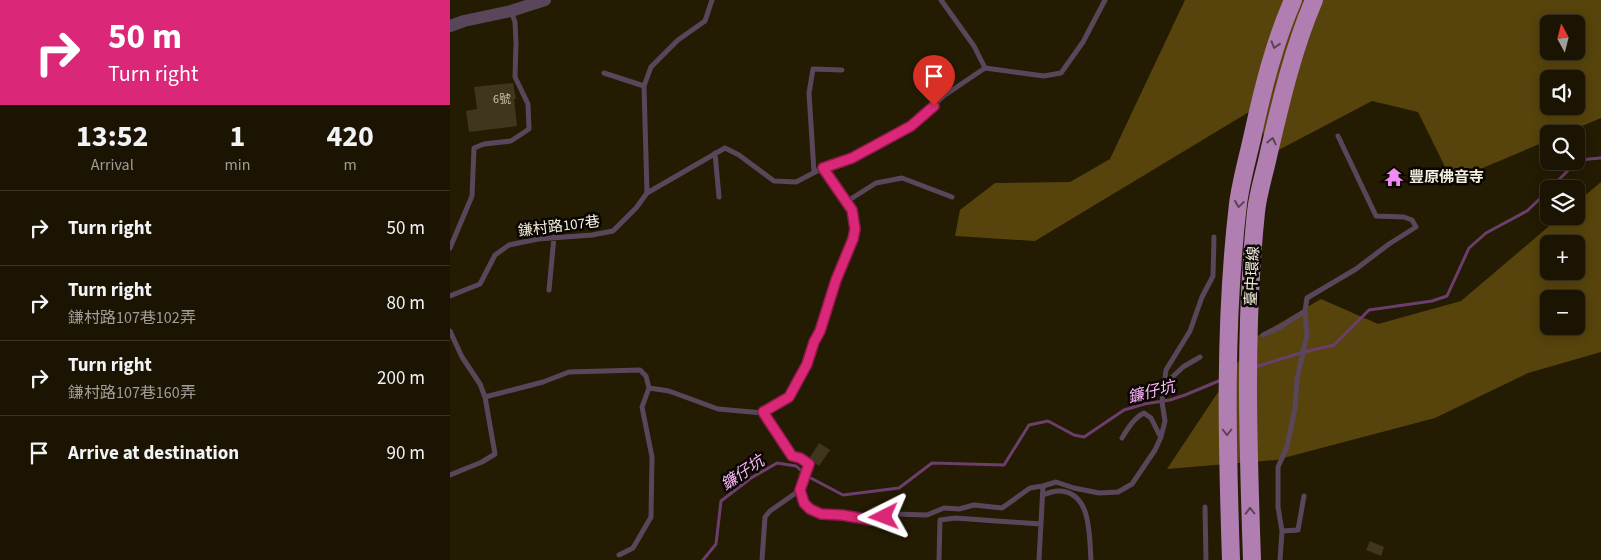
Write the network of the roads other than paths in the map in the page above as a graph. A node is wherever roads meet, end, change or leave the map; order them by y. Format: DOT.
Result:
graph roads {
  1 [pos="545,0"];
  2 [pos="712,0"];
  3 [pos="941,0"];
  4 [pos="1104,0"];
  5 [pos="1293,0"];
  6 [pos="1314,0"];
  7 [pos="511,11"];
  8 [pos="450,26"];
  9 [pos="985,68"];
  10 [pos="842,70"];
  11 [pos="604,73"];
  12 [pos="644,86"];
  13 [pos="1338,136"];
  14 [pos="715,153"];
  15 [pos="823,168"];
  16 [pos="814,172"];
  17 [pos="647,193"];
  18 [pos="719,197"];
  19 [pos="952,197"];
  20 [pos="846,202"];
  21 [pos="554,237"];
  22 [pos="1214,237"];
  23 [pos="450,248"];
  24 [pos="549,290"];
  25 [pos="450,296"];
  26 [pos="1305,311"];
  27 [pos="450,331"];
  28 [pos="1263,334"];
  29 [pos="1200,357"];
  30 [pos="1164,385"];
  31 [pos="649,388"];
  32 [pos="485,397"];
  33 [pos="763,412"];
  34 [pos="1160,437"];
  35 [pos="1122,438"];
  36 [pos="450,475"];
  37 [pos="1043,486"];
  38 [pos="800,490"];
  39 [pos="1043,495"];
  40 [pos="1304,496"];
  41 [pos="1205,507"];
  42 [pos="1041,524"];
  43 [pos="1282,531"];
  44 [pos="619,555"];
  45 [pos="762,560"];
  46 [pos="939,560"];
  47 [pos="1038,560"];
  48 [pos="1091,560"];
  49 [pos="1206,560"];
  50 [pos="1231,560"];
  51 [pos="1252,560"];
  52 [pos="1280,560"];
  1 -- 7 [label="street"];
  2 -- 12 [label="lane"];
  3 -- 9 [label="lane"];
  4 -- 9 [label="lane"];
  5 -- 50 [label="highway, 臺中環線, one-way"];
  51 -- 6 [label="highway, 臺中環線, one-way"];
  7 -- 8 [label="street"];
  7 -- 23 [label="lane"];
  9 -- 15 [label="lane"];
  10 -- 16 [label="lane"];
  11 -- 12 [label="lane"];
  12 -- 17 [label="lane"];
  13 -- 26 [label="lane"];
  14 -- 16 [label="lane"];
  14 -- 17 [label="lane, 鎌村路107巷"];
  14 -- 18 [label="lane"];
  15 -- 16 [label="lane"];
  15 -- 20 [label="lane"];
  17 -- 21 [label="lane, 鎌村路107巷"];
  19 -- 20 [label="lane"];
  20 -- 33 [label="lane"];
  21 -- 24 [label="lane"];
  21 -- 25 [label="lane, 鎌村路107巷"];
  22 -- 30 [label="lane"];
  26 -- 28 [label="lane"];
  26 -- 43 [label="lane"];
  27 -- 32 [label="lane"];
  29 -- 30 [label="lane"];
  30 -- 34 [label="lane"];
  31 -- 32 [label="lane"];
  31 -- 33 [label="lane"];
  31 -- 44 [label="lane"];
  32 -- 36 [label="lane"];
  33 -- 38 [label="lane"];
  34 -- 35 [label="lane"];
  34 -- 37 [label="lane"];
  37 -- 38 [label="lane"];
  37 -- 39 [label="lane"];
  38 -- 45 [label="lane"];
  39 -- 42 [label="lane"];
  39 -- 48 [label="lane"];
  40 -- 43 [label="lane"];
  41 -- 49 [label="lane"];
  42 -- 46 [label="lane"];
  42 -- 47 [label="lane"];
  43 -- 52 [label="lane"];
}
